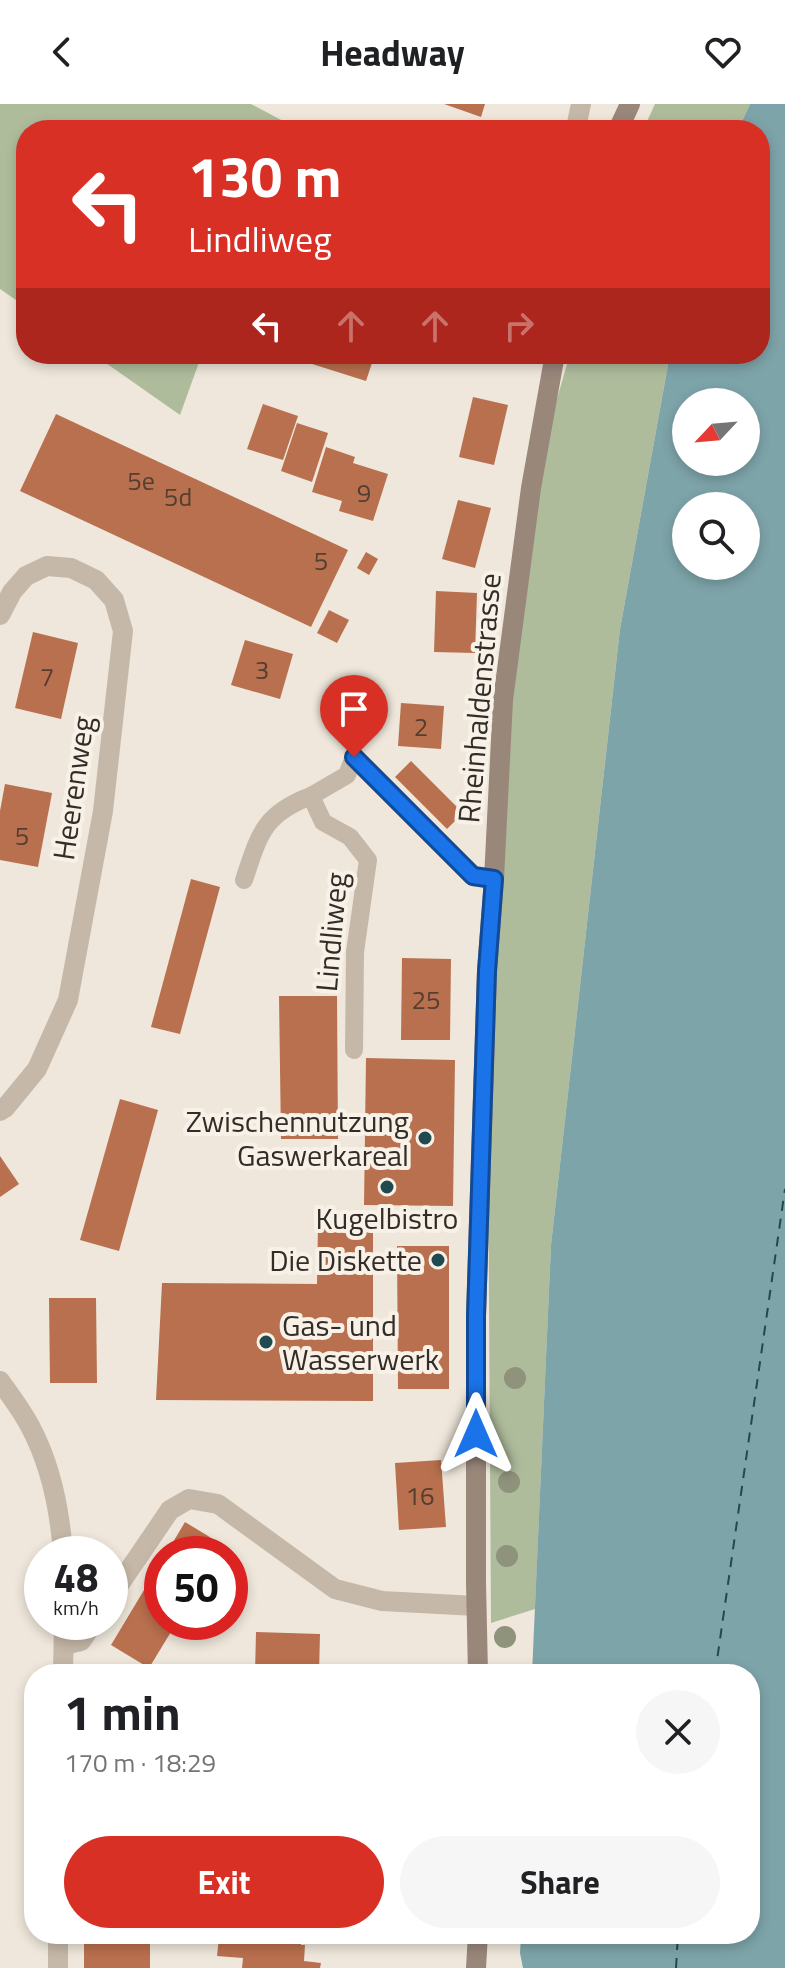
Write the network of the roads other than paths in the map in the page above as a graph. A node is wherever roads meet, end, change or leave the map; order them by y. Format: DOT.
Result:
graph roads {
  1 [pos="553,364"];
  2 [pos="0,615"];
  3 [pos="354,757"];
  4 [pos="311,796"];
  5 [pos="494,879"];
  6 [pos="244,880"];
  7 [pos="354,1050"];
  8 [pos="0,1111"];
  9 [pos="0,1381"];
  10 [pos="62,1536"];
  11 [pos="128,1572"];
  12 [pos="476,1606"];
  13 [pos="64,1640"];
  14 [pos="82,1640"];
  15 [pos="64,1645"];
  16 [pos="63,1664"];
  17 [pos="478,1664"];
  18 [pos="58,1944"];
  19 [pos="477,1944"];
  20 [pos="58,1968"];
  21 [pos="476,1968"];
  1 -- 5 [label="main road, Rheinhaldenstrasse"];
  2 -- 8 [label="street, Heerenweg"];
  3 -- 4 [label="lane"];
  3 -- 5 [label="street"];
  4 -- 6 [label="lane"];
  4 -- 7 [label="lane, Lindliweg"];
  5 -- 12 [label="main road, Rheinhaldenstrasse"];
  9 -- 10 [label="street"];
  11 -- 12 [label="street"];
  12 -- 17 [label="main road, Rheinhaldenstrasse"];
  13 -- 15 [label="street"];
  14 -- 15 [label="street"];
  15 -- 16 [label="street"];
  18 -- 20 [label="street"];
  19 -- 21 [label="main road"];
}
